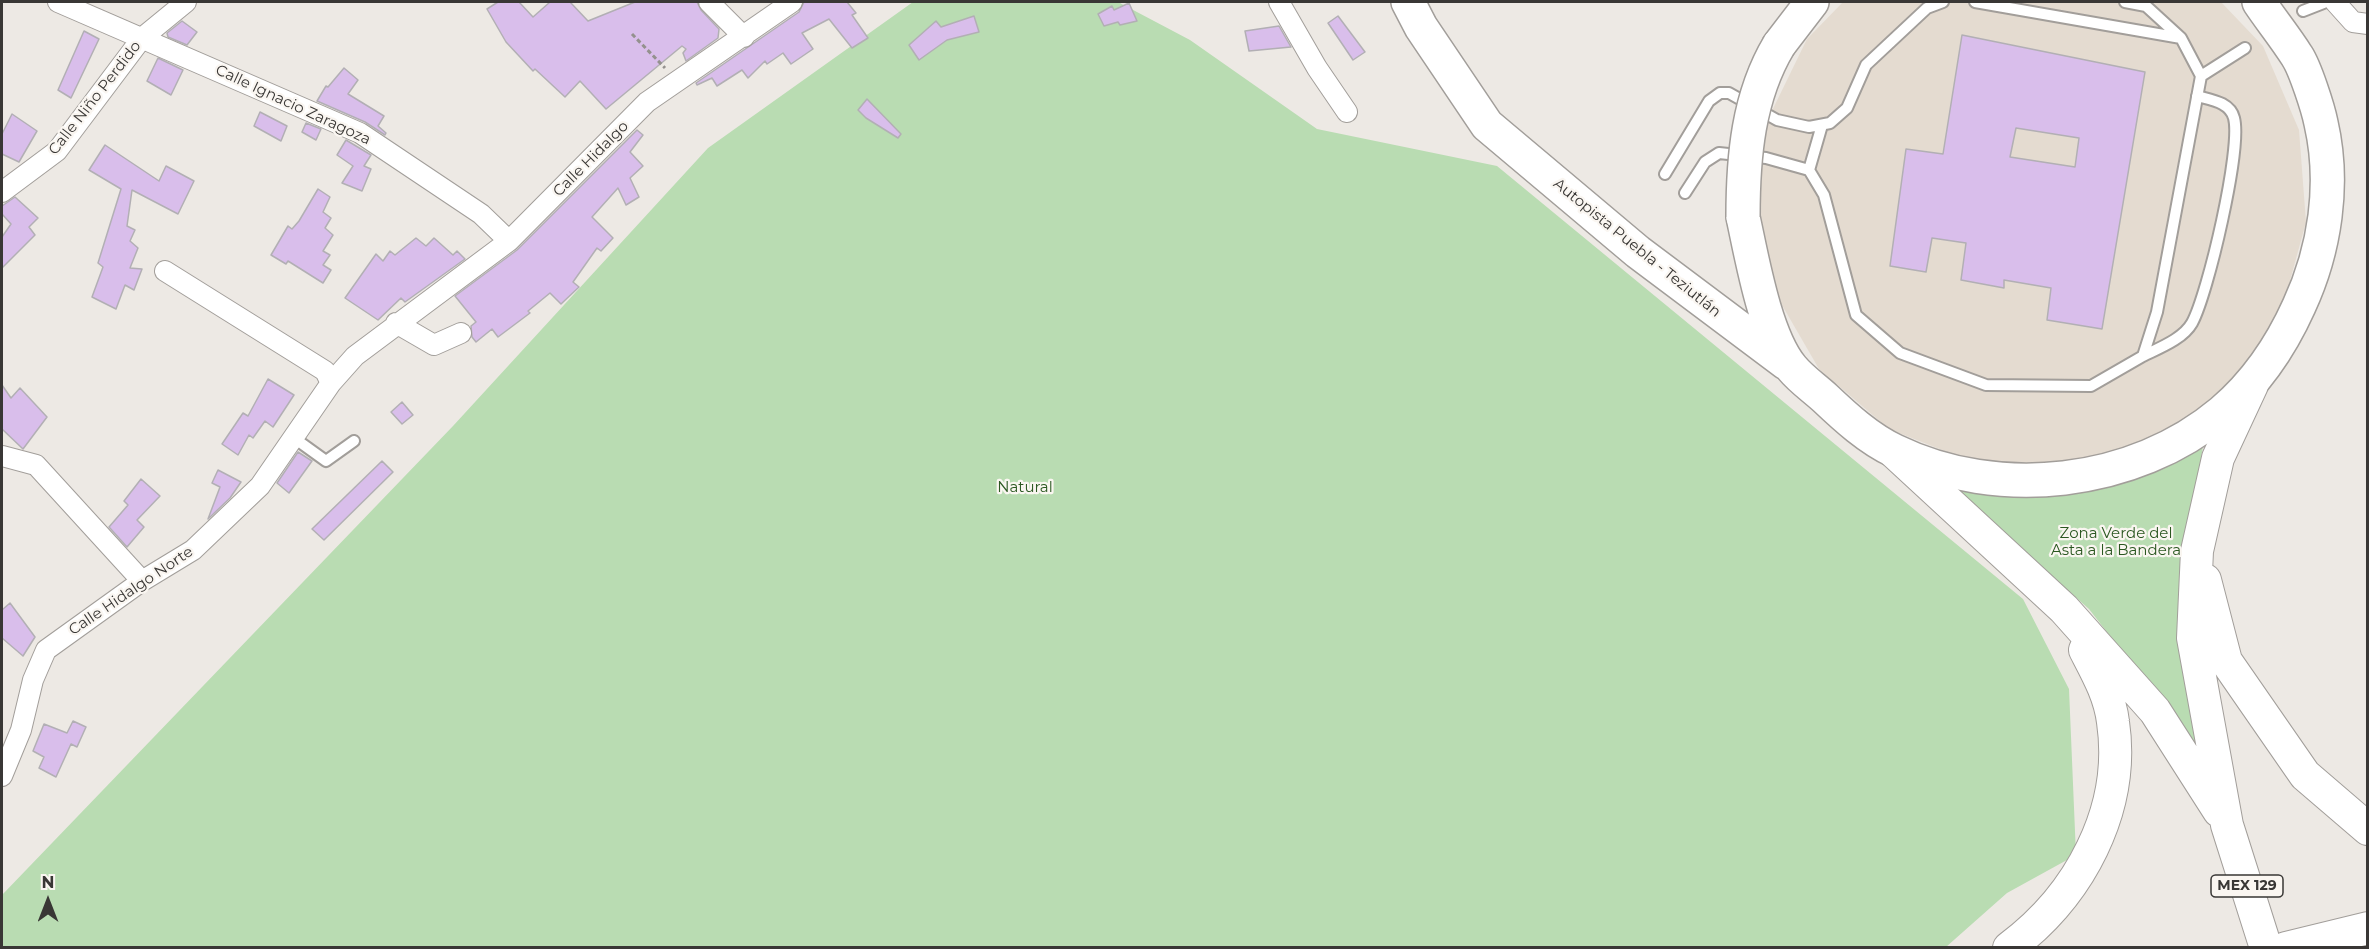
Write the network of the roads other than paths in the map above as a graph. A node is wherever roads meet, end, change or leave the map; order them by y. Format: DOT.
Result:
graph roads {
  1 [pos="58,2"];
  2 [pos="186,2"];
  3 [pos="709,2"];
  4 [pos="792,2"];
  5 [pos="1279,2"];
  6 [pos="1812,2"];
  7 [pos="1943,2"];
  8 [pos="1975,2"];
  9 [pos="2126,2"];
  10 [pos="2259,2"];
  11 [pos="2323,2"];
  12 [pos="2303,10"];
  13 [pos="1414,14"];
  14 [pos="2367,24"];
  15 [pos="744,37"];
  16 [pos="142,38"];
  17 [pos="2181,38"];
  18 [pos="2245,48"];
  19 [pos="2201,76"];
  20 [pos="2197,96"];
  21 [pos="1347,112"];
  22 [pos="1822,125"];
  23 [pos="1809,170"];
  24 [pos="1665,174"];
  25 [pos="2,192"];
  26 [pos="1685,193"];
  27 [pos="509,241"];
  28 [pos="165,271"];
  29 [pos="396,323"];
  30 [pos="461,333"];
  31 [pos="2144,356"];
  32 [pos="1791,367"];
  33 [pos="2255,379"];
  34 [pos="331,383"];
  35 [pos="291,440"];
  36 [pos="354,441"];
  37 [pos="1892,450"];
  38 [pos="2,456"];
  39 [pos="2197,551"];
  40 [pos="142,580"];
  41 [pos="2064,609"];
  42 [pos="2,776"];
  43 [pos="2227,825"];
  44 [pos="2367,829"];
  45 [pos="2367,928"];
  46 [pos="2009,948"];
  47 [pos="2266,948"];
  48 [pos="2286,948"];
  1 -- 16 [label="street, Calle Ignacio Zaragoza"];
  2 -- 16 [label="street, Calle Niño Perdido"];
  3 -- 15 [label="street"];
  4 -- 15 [label="street, Calle Hidalgo"];
  5 -- 21 [label="street"];
  6 -- 32 [label="highway, Autopista Puebla - Teziutlán, bridge"];
  7 -- 22 [label="lane"];
  8 -- 17 [label="lane"];
  9 -- 17 [label="lane"];
  10 -- 33 [label="highway, Autopista Puebla - Teziutlán"];
  11 -- 12 [label="lane"];
  11 -- 14 [label="street"];
  13 -- 32 [label="highway, Autopista Puebla - Teziutlán"];
  15 -- 27 [label="street, Calle Hidalgo"];
  16 -- 25 [label="street, Calle Niño Perdido"];
  16 -- 27 [label="street, Calle Ignacio Zaragoza"];
  17 -- 19 [label="lane"];
  18 -- 19 [label="lane"];
  19 -- 20 [label="lane"];
  20 -- 31 [label="lane"];
  20 -- 31 [label="lane"];
  22 -- 23 [label="lane"];
  22 -- 24 [label="lane"];
  23 -- 26 [label="lane"];
  23 -- 31 [label="lane"];
  27 -- 29 [label="street, Calle Hidalgo"];
  28 -- 34 [label="street"];
  29 -- 30 [label="street"];
  29 -- 34 [label="street, Calle Hidalgo Norte"];
  32 -- 37 [label="highway, Autopista Puebla - Teziutlán"];
  33 -- 37 [label="highway, Autopista Puebla - Teziutlán"];
  33 -- 39 [label="main road"];
  34 -- 35 [label="street, Calle Hidalgo Norte"];
  35 -- 36 [label="lane"];
  35 -- 40 [label="street, Calle Hidalgo Norte"];
  37 -- 41 [label="main road"];
  38 -- 40 [label="street"];
  39 -- 43 [label="main road"];
  39 -- 44 [label="main road"];
  40 -- 42 [label="street, Calle Hidalgo Norte"];
  41 -- 43 [label="main road"];
  41 -- 46 [label="main road"];
  43 -- 47 [label="main road, MEX 129"];
  45 -- 48 [label="main road"];
}
